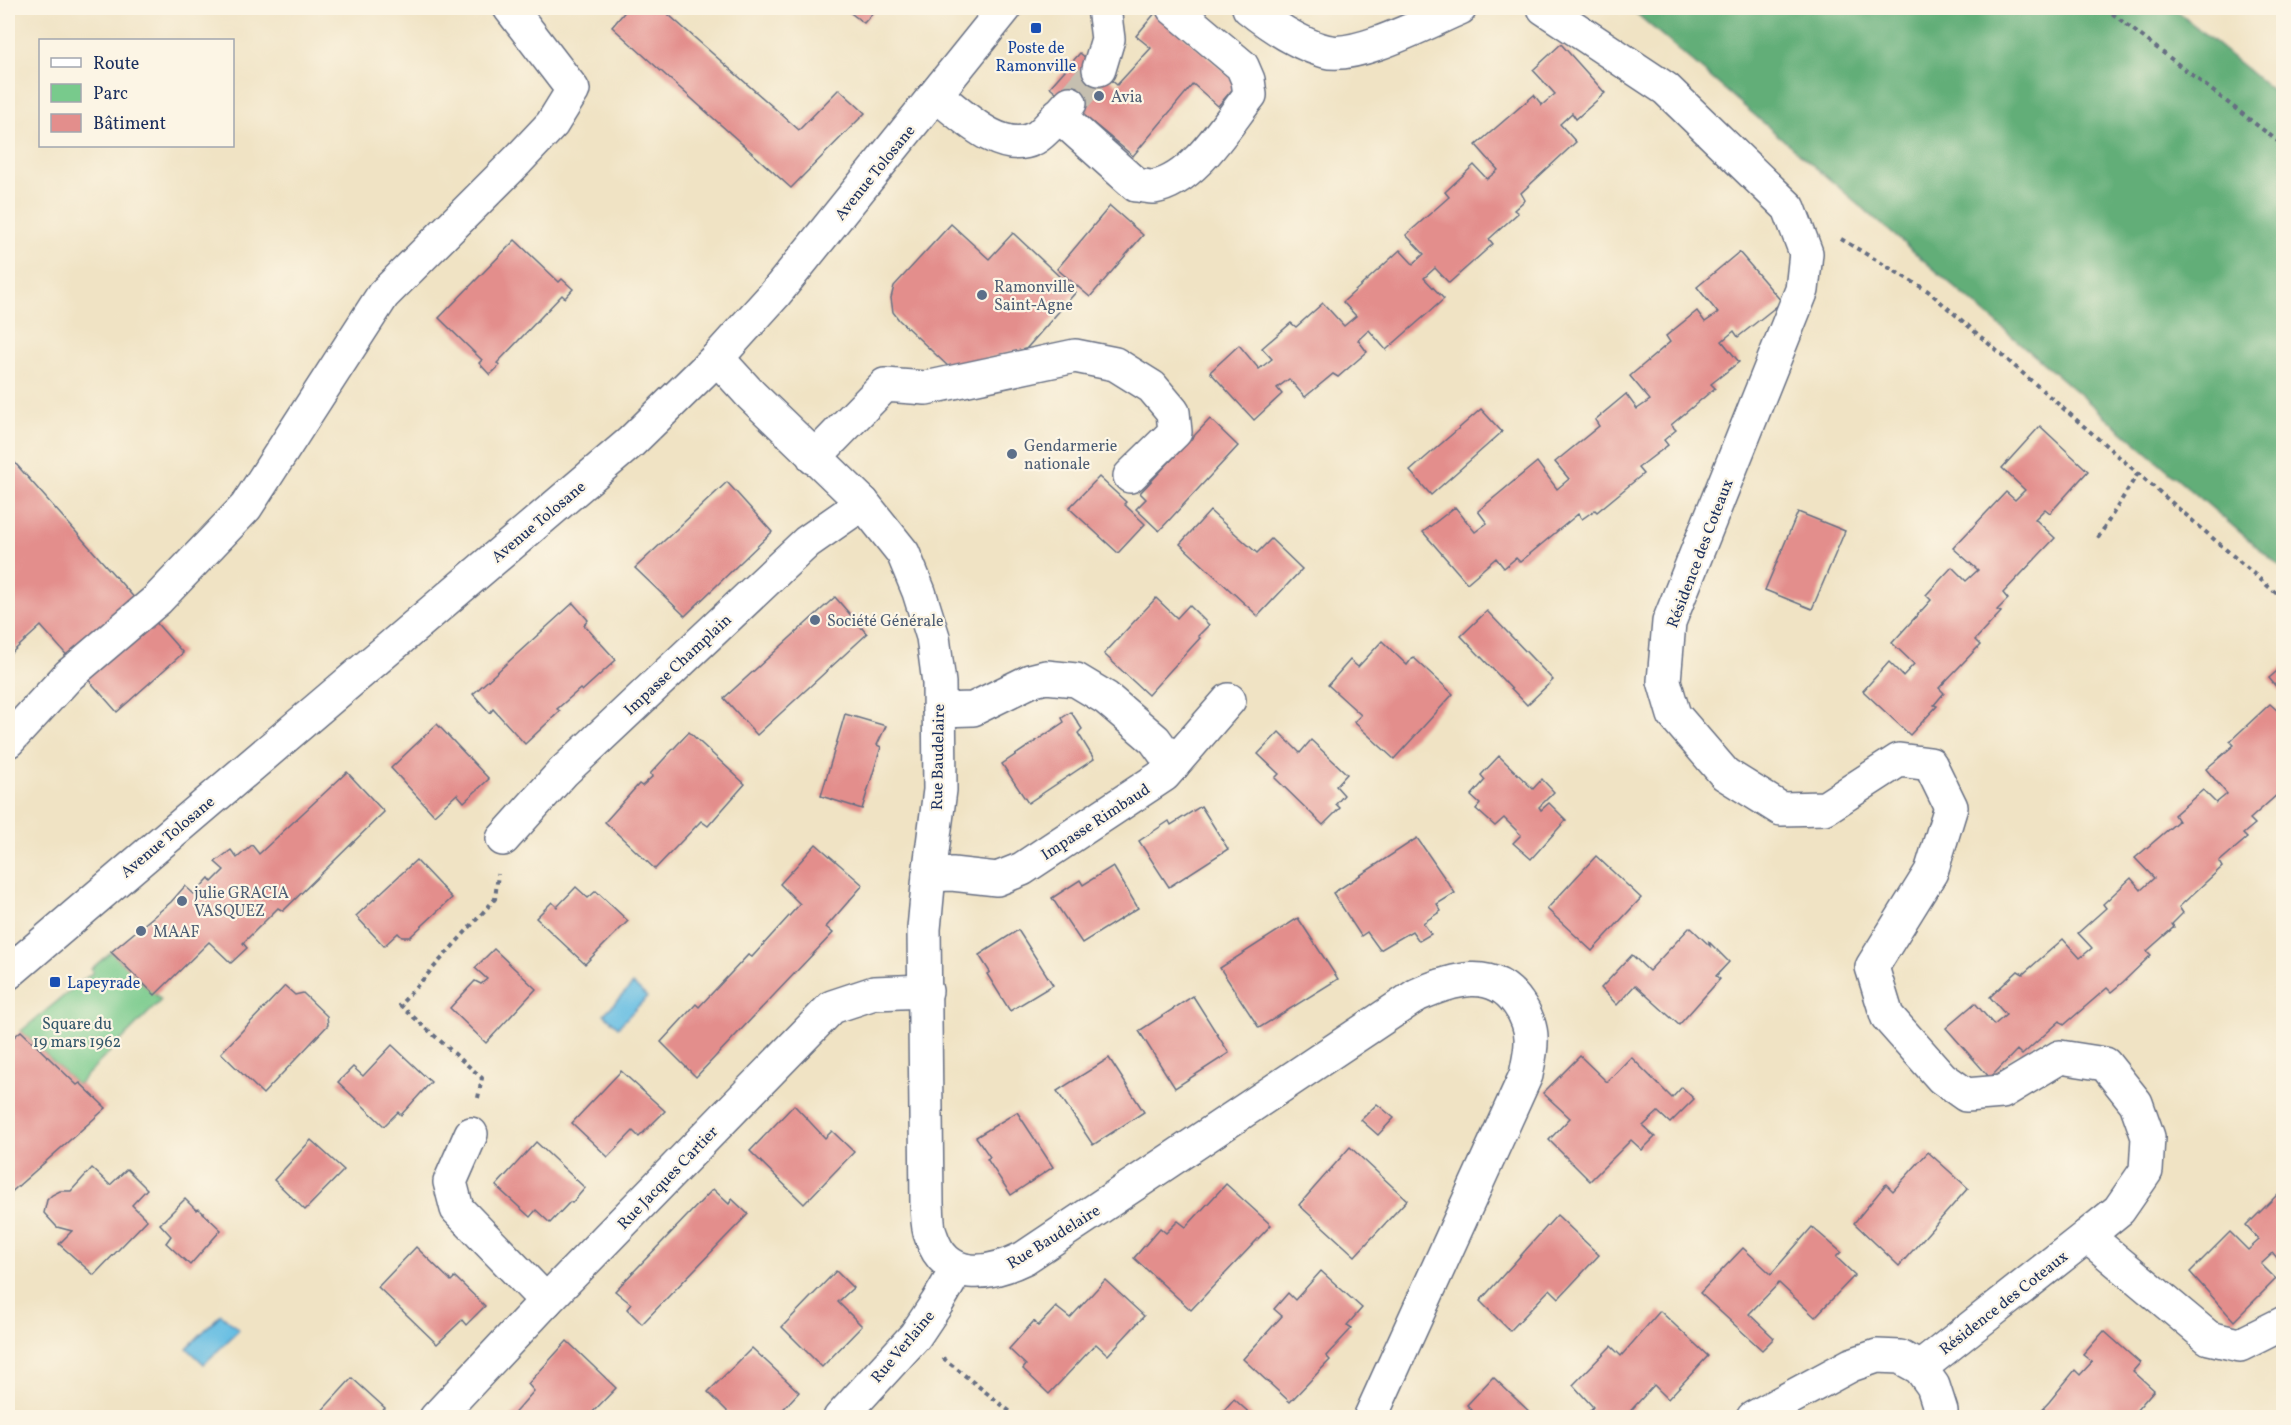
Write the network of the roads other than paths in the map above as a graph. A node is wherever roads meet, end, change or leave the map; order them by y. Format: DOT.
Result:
graph roads {
  1 [pos="510,8"];
  2 [pos="1005,8"];
  3 [pos="1173,8"];
  4 [pos="1249,8"];
  5 [pos="1460,8"];
  6 [pos="1544,8"];
  7 [pos="1112,13"];
  8 [pos="1099,69"];
  9 [pos="936,95"];
  10 [pos="717,358"];
  11 [pos="814,458"];
  12 [pos="1130,476"];
  13 [pos="863,503"];
  14 [pos="1229,700"];
  15 [pos="939,710"];
  16 [pos="8,741"];
  17 [pos="1173,765"];
  18 [pos="503,839"];
  19 [pos="928,874"];
  20 [pos="8,973"];
  21 [pos="926,991"];
  22 [pos="471,1134"];
  23 [pos="2087,1236"];
  24 [pos="957,1269"];
  25 [pos="546,1301"];
  26 [pos="2283,1323"];
  27 [pos="1920,1368"];
  28 [pos="436,1418"];
  29 [pos="840,1418"];
  30 [pos="1370,1418"];
  31 [pos="1753,1418"];
  32 [pos="1940,1418"];
  1 -- 16 [label="street"];
  2 -- 9 [label="street, Avenue Tolosane"];
  3 -- 9 [label="street"];
  4 -- 5 [label="street"];
  6 -- 23 [label="street, Résidence des Coteaux"];
  7 -- 8 [label="street"];
  9 -- 10 [label="street, Avenue Tolosane"];
  10 -- 11 [label="street, Rue Baudelaire"];
  10 -- 20 [label="street, Avenue Tolosane"];
  11 -- 12 [label="street"];
  11 -- 13 [label="street, Rue Baudelaire"];
  13 -- 15 [label="street, Rue Baudelaire"];
  13 -- 18 [label="street, Impasse Champlain"];
  14 -- 17 [label="street, Impasse Rimbaud"];
  15 -- 17 [label="street"];
  15 -- 19 [label="street, Rue Baudelaire"];
  17 -- 19 [label="street, Impasse Rimbaud"];
  19 -- 21 [label="street, Rue Baudelaire"];
  21 -- 24 [label="street, Rue Baudelaire"];
  21 -- 25 [label="street, Rue Jacques Cartier"];
  22 -- 25 [label="street"];
  23 -- 26 [label="street"];
  23 -- 27 [label="street, Résidence des Coteaux"];
  24 -- 29 [label="street, Rue Verlaine"];
  24 -- 30 [label="street, Rue Baudelaire"];
  25 -- 28 [label="street, Rue Jacques Cartier"];
  27 -- 31 [label="street"];
  27 -- 32 [label="street"];
}
